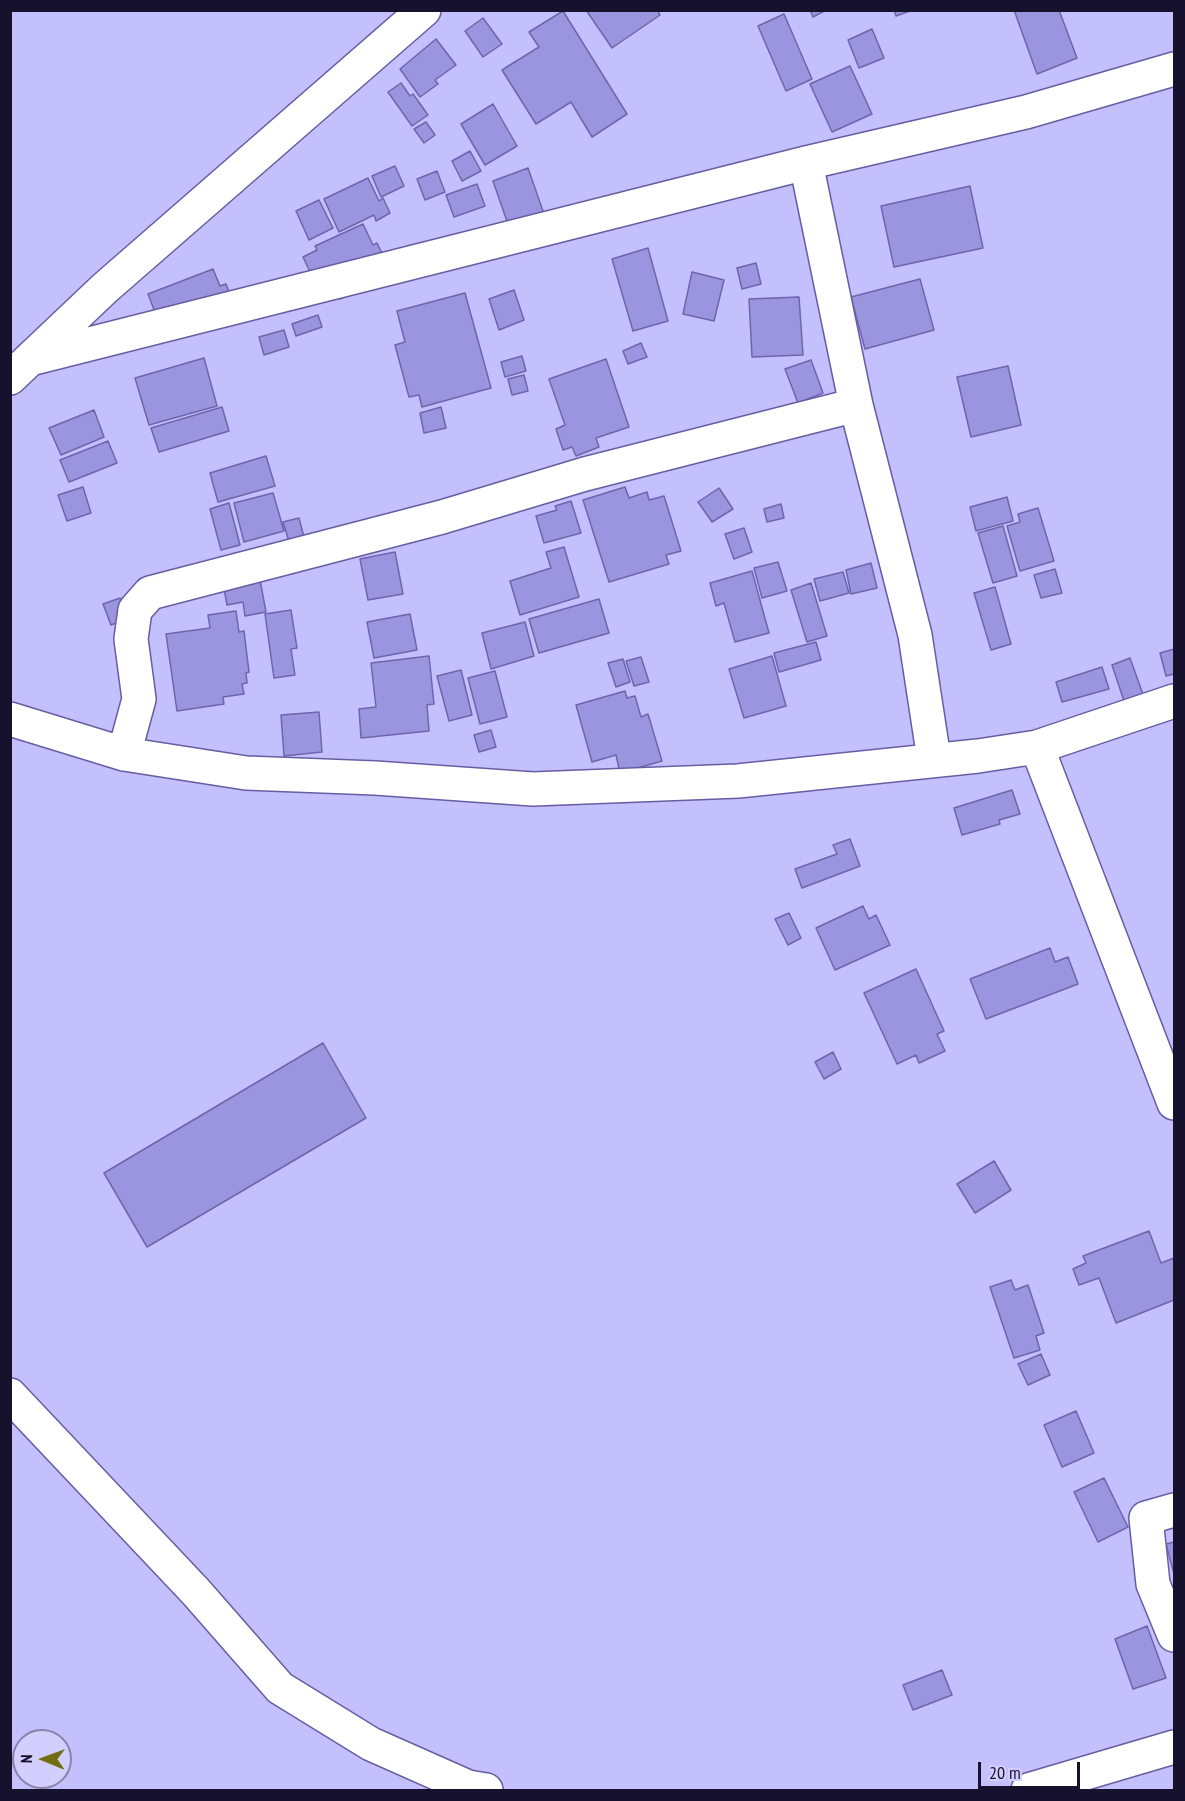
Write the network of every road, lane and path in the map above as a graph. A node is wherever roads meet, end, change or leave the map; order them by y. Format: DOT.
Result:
graph roads {
  1 [pos="424,10"];
  2 [pos="1174,69"];
  3 [pos="806,164"];
  4 [pos="20,368"];
  5 [pos="856,405"];
  6 [pos="1174,701"];
  7 [pos="10,719"];
  8 [pos="1037,747"];
  9 [pos="124,754"];
  10 [pos="934,759"];
  11 [pos="1174,1103"];
  12 [pos="10,1395"];
  13 [pos="1174,1509"];
  14 [pos="1174,1635"];
  15 [pos="1174,1747"];
  16 [pos="486,1791"];
  17 [pos="1028,1791"];
  1 -- 4 [label="street"];
  2 -- 3 [label="street"];
  3 -- 4 [label="street"];
  3 -- 5 [label="street"];
  5 -- 9 [label="street"];
  5 -- 10 [label="street"];
  6 -- 8 [label="street"];
  7 -- 9 [label="street"];
  8 -- 10 [label="street"];
  8 -- 11 [label="street"];
  9 -- 10 [label="street"];
  12 -- 16 [label="street"];
  13 -- 14 [label="street"];
  15 -- 17 [label="street"];
}
